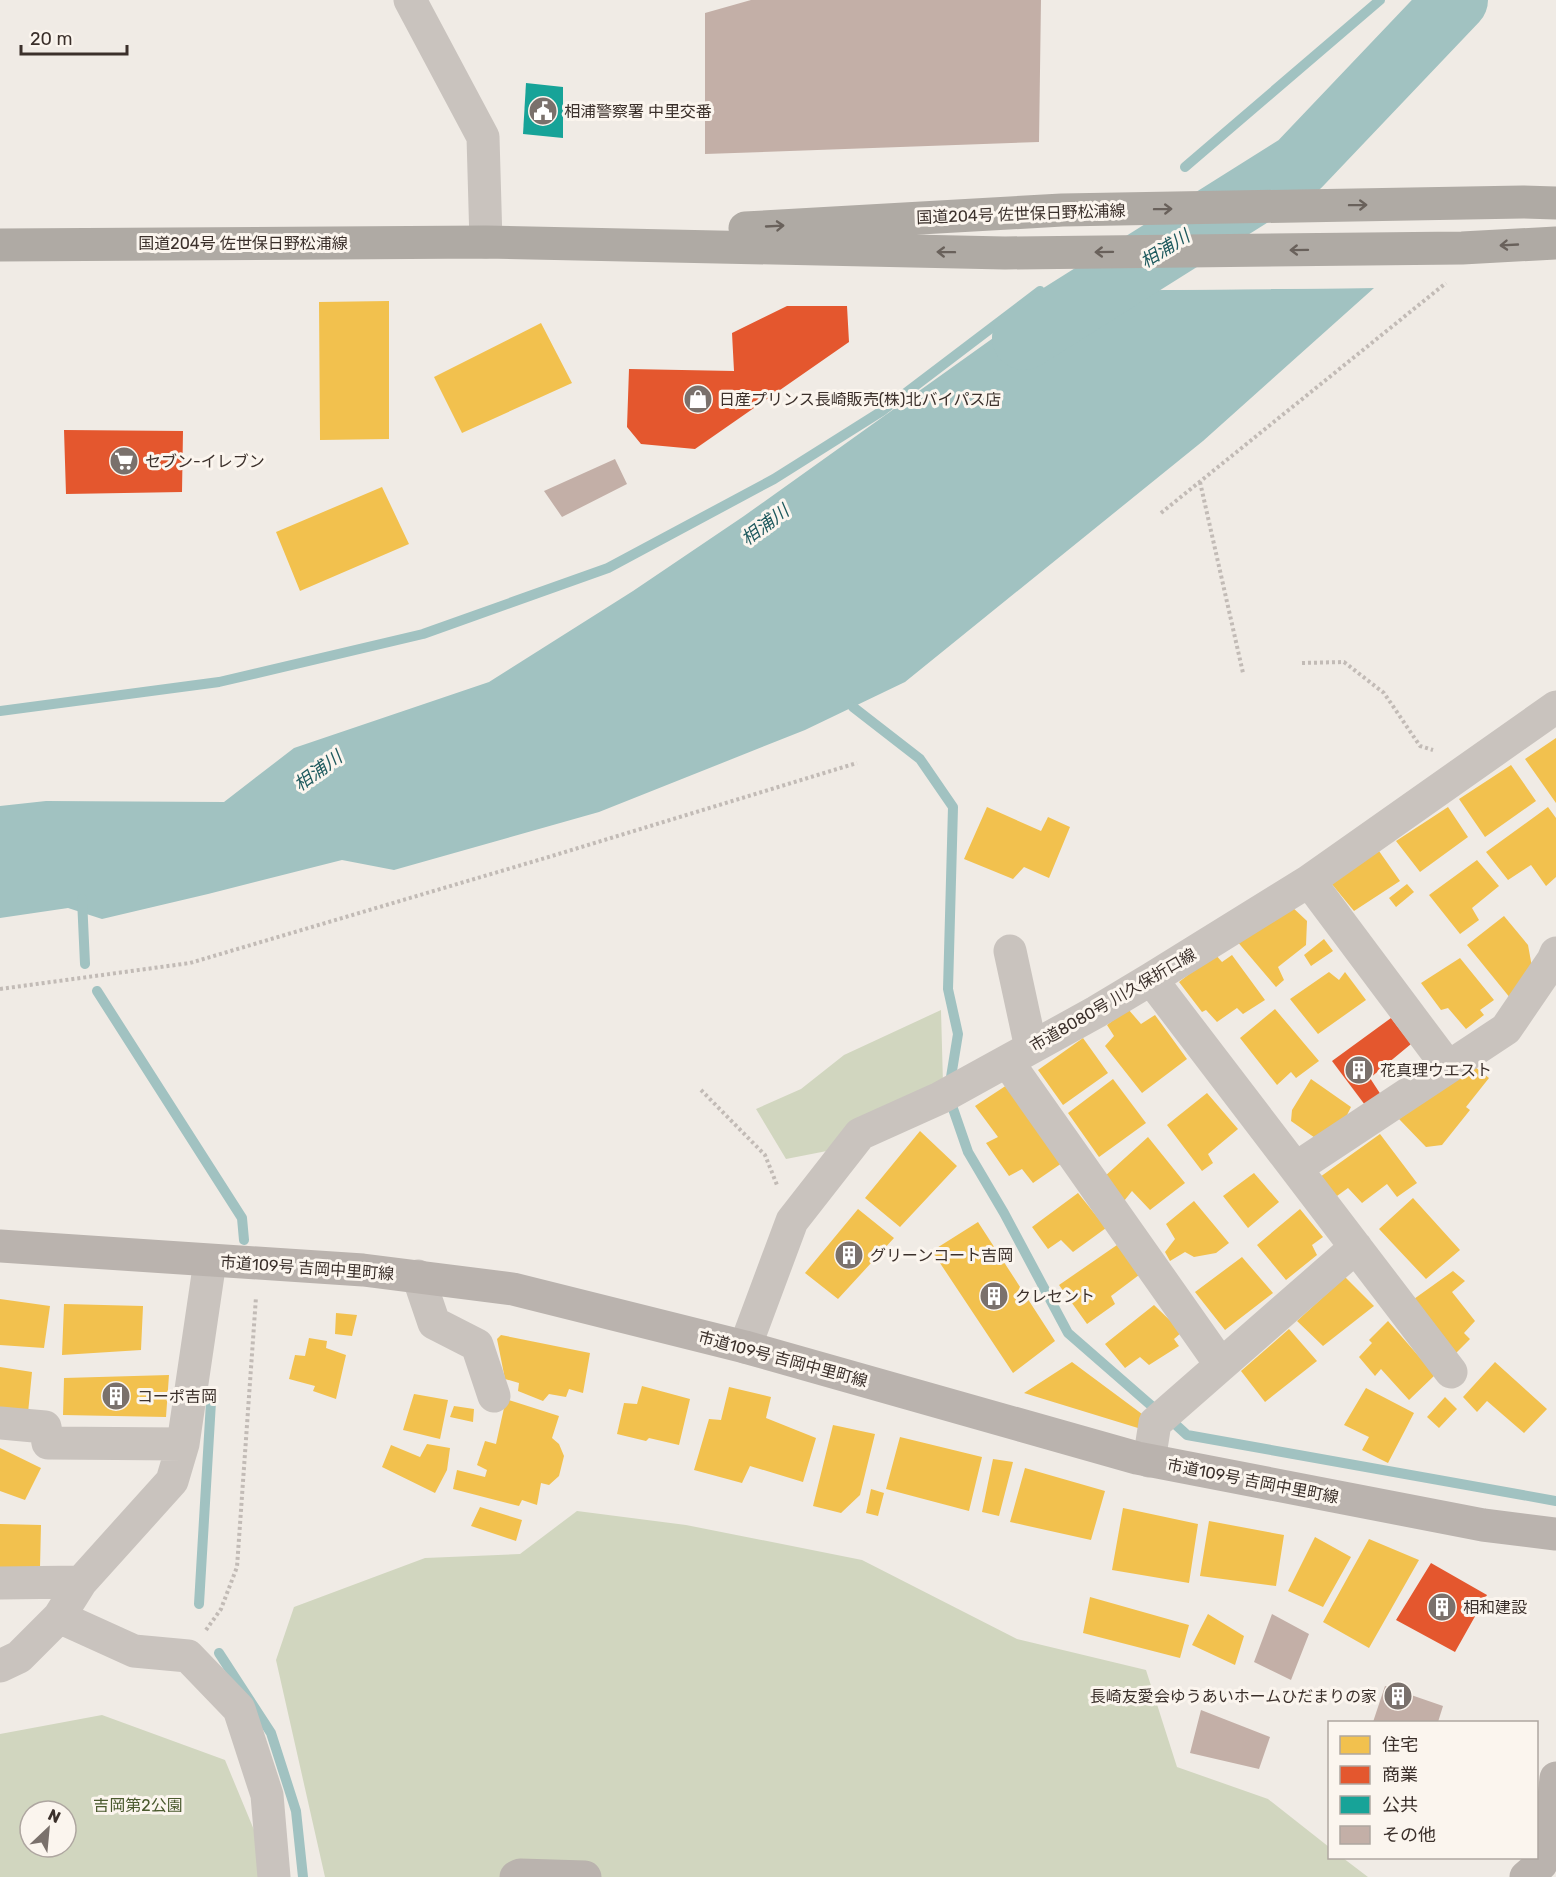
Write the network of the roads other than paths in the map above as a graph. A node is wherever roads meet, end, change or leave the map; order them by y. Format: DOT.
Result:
graph roads {
  1 [pos="410,0"];
  2 [pos="1556,203"];
  3 [pos="486,242"];
  4 [pos="1556,243"];
  5 [pos="0,245"];
  6 [pos="1556,708"];
  7 [pos="1309,881"];
  8 [pos="1010,951"];
  9 [pos="1556,953"];
  10 [pos="1151,979"];
  11 [pos="1019,1054"];
  12 [pos="1448,1066"];
  13 [pos="1296,1168"];
  14 [pos="0,1246"];
  15 [pos="1356,1247"];
  16 [pos="210,1261"];
  17 [pos="418,1276"];
  18 [pos="745,1347"];
  19 [pos="1221,1365"];
  20 [pos="1451,1372"];
  21 [pos="494,1396"];
  22 [pos="0,1423"];
  23 [pos="183,1444"];
  24 [pos="1149,1461"];
  25 [pos="1556,1534"];
  26 [pos="81,1582"];
  27 [pos="0,1583"];
  28 [pos="59,1617"];
  29 [pos="0,1666"];
  30 [pos="1556,1778"];
  31 [pos="274,1877"];
  32 [pos="516,1877"];
  33 [pos="585,1877"];
  34 [pos="1526,1877"];
  1 -- 3 [label="street"];
  3 -- 2 [label="highway, 国道204号 佐世保日野松浦線, one-way"];
  4 -- 3 [label="highway, 国道204号 佐世保日野松浦線, one-way"];
  3 -- 5 [label="highway, 国道204号 佐世保日野松浦線"];
  6 -- 7 [label="street, 市道8080号 川久保折口線"];
  7 -- 10 [label="street, 市道8080号 川久保折口線"];
  7 -- 12 [label="street"];
  8 -- 11 [label="street"];
  9 -- 12 [label="street"];
  10 -- 11 [label="street, 市道8080号 川久保折口線"];
  10 -- 13 [label="street"];
  11 -- 18 [label="street, 市道8080号 川久保折口線"];
  11 -- 19 [label="street"];
  12 -- 13 [label="street"];
  13 -- 15 [label="street"];
  14 -- 16 [label="street, 市道109号 吉岡中里町線"];
  15 -- 19 [label="street"];
  15 -- 20 [label="street"];
  16 -- 17 [label="street, 市道109号 吉岡中里町線"];
  16 -- 23 [label="street"];
  17 -- 18 [label="street, 市道109号 吉岡中里町線"];
  17 -- 21 [label="street"];
  18 -- 24 [label="street, 市道109号 吉岡中里町線"];
  19 -- 24 [label="street"];
  22 -- 23 [label="street"];
  23 -- 26 [label="street"];
  24 -- 25 [label="street, 市道109号 吉岡中里町線"];
  26 -- 27 [label="street"];
  26 -- 28 [label="street"];
  28 -- 29 [label="street"];
  28 -- 31 [label="street"];
  30 -- 34 [label="street"];
  32 -- 33 [label="street"];
}
